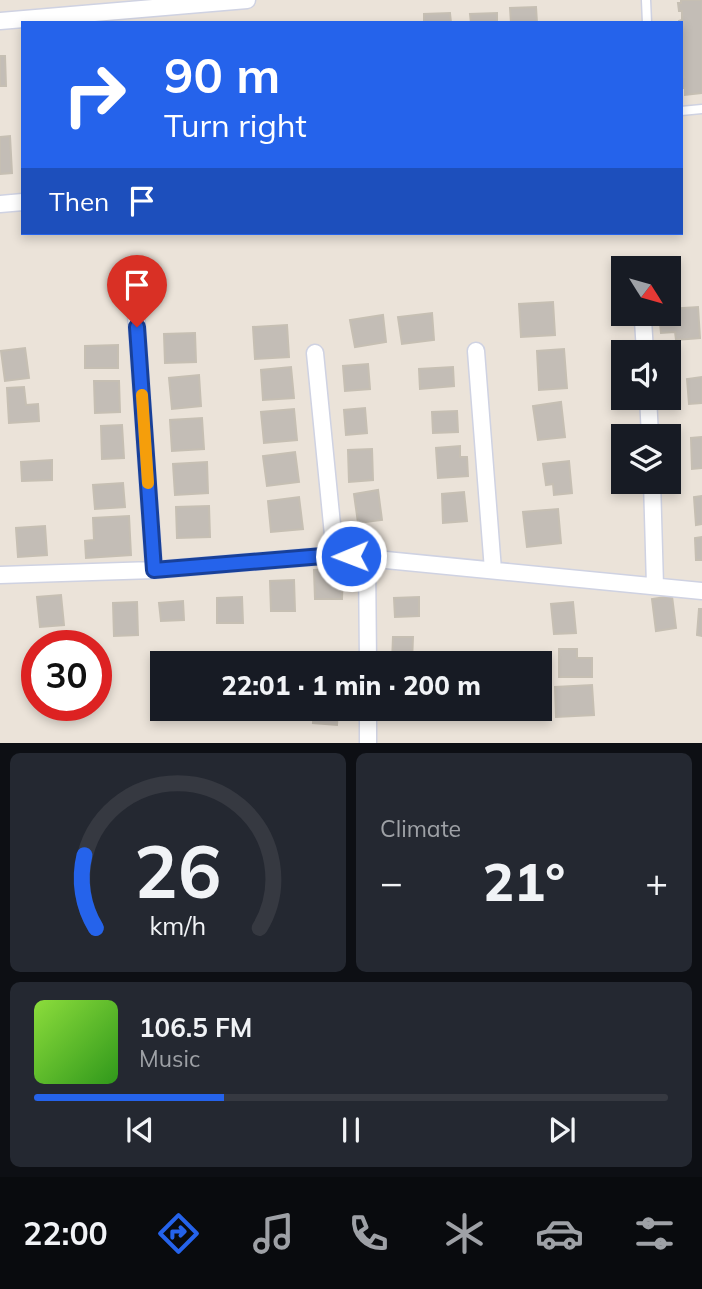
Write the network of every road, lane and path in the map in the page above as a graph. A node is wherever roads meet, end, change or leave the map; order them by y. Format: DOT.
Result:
graph roads {
  1 [pos="247,0"];
  2 [pos="646,0"];
  3 [pos="0,21"];
  4 [pos="647,21"];
  5 [pos="702,109"];
  6 [pos="683,111"];
  7 [pos="21,202"];
  8 [pos="0,204"];
  9 [pos="135,300"];
  10 [pos="476,351"];
  11 [pos="315,353"];
  12 [pos="652,494"];
  13 [pos="335,555"];
  14 [pos="367,557"];
  15 [pos="154,570"];
  16 [pos="493,570"];
  17 [pos="0,575"];
  18 [pos="655,586"];
  19 [pos="702,591"];
  20 [pos="368,651"];
  21 [pos="368,721"];
  22 [pos="368,743"];
  1 -- 3 [label="street"];
  2 -- 4 [label="lane"];
  5 -- 6 [label="lane"];
  7 -- 8 [label="street"];
  9 -- 15 [label="street"];
  10 -- 16 [label="street"];
  11 -- 13 [label="street"];
  12 -- 18 [label="street"];
  13 -- 14 [label="street"];
  13 -- 15 [label="street"];
  14 -- 16 [label="street"];
  14 -- 20 [label="street"];
  15 -- 17 [label="street"];
  16 -- 18 [label="street"];
  18 -- 19 [label="street"];
  21 -- 22 [label="street"];
}
